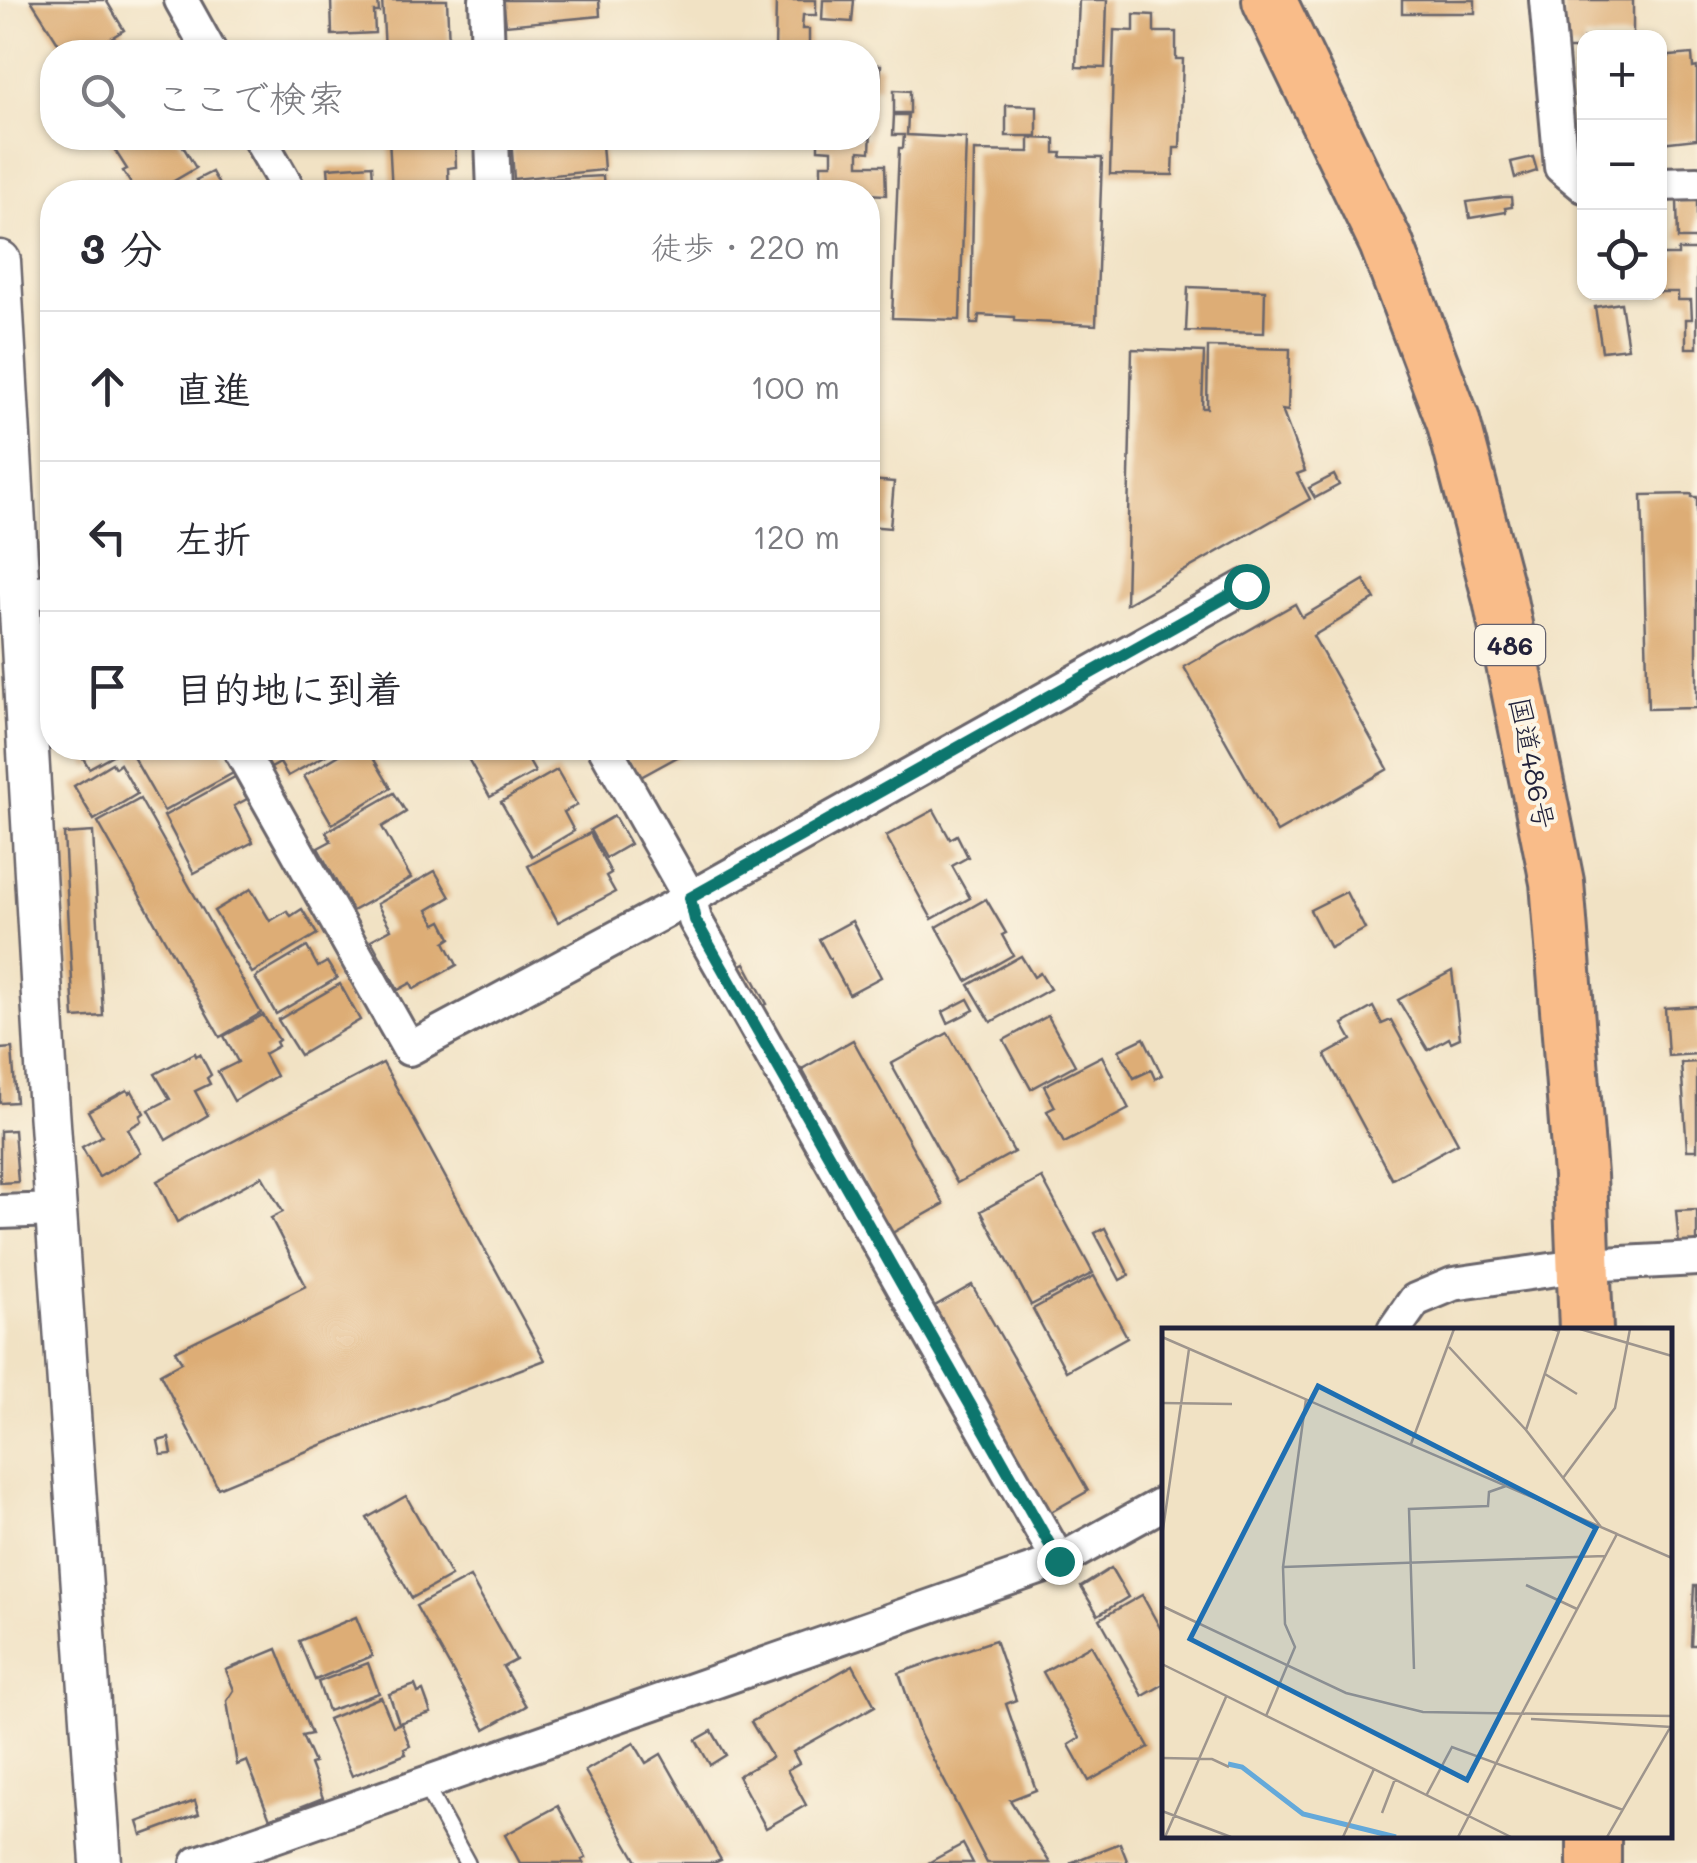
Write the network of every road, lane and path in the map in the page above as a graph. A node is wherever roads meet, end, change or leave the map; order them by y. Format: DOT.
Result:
graph roads {
  1 [pos="181,0"];
  2 [pos="486,0"];
  3 [pos="1269,0"];
  4 [pos="1546,0"];
  5 [pos="203,40"];
  6 [pos="488,40"];
  7 [pos="266,150"];
  8 [pos="492,150"];
  9 [pos="283,180"];
  10 [pos="494,180"];
  11 [pos="1577,181"];
  12 [pos="1697,182"];
  13 [pos="1667,184"];
  14 [pos="0,261"];
  15 [pos="1246,586"];
  16 [pos="36,592"];
  17 [pos="40,716"];
  18 [pos="41,760"];
  19 [pos="245,760"];
  20 [pos="611,760"];
  21 [pos="690,898"];
  22 [pos="56,1210"];
  23 [pos="0,1212"];
  24 [pos="1697,1259"];
  25 [pos="1585,1265"];
  26 [pos="1395,1328"];
  27 [pos="1586,1328"];
  28 [pos="1162,1505"];
  29 [pos="1059,1561"];
  30 [pos="424,1784"];
  31 [pos="101,1863"];
  32 [pos="198,1863"];
  33 [pos="466,1863"];
  1 -- 5 [label="street"];
  2 -- 6 [label="street"];
  3 -- 25 [label="highway, 国道486号 / 486"];
  4 -- 11 [label="street"];
  7 -- 9 [label="street"];
  8 -- 10 [label="street"];
  12 -- 13 [label="street"];
  14 -- 16 [label="street"];
  15 -- 21 [label="street"];
  16 -- 17 [label="street"];
  18 -- 22 [label="street"];
  19 -- 21 [label="street"];
  20 -- 21 [label="street"];
  21 -- 29 [label="street"];
  22 -- 23 [label="street"];
  22 -- 31 [label="street"];
  24 -- 25 [label="street"];
  25 -- 26 [label="street"];
  25 -- 27 [label="highway, 国道486号 / 486"];
  28 -- 29 [label="street"];
  29 -- 30 [label="street"];
  30 -- 32 [label="street"];
  30 -- 33 [label="lane"];
}
